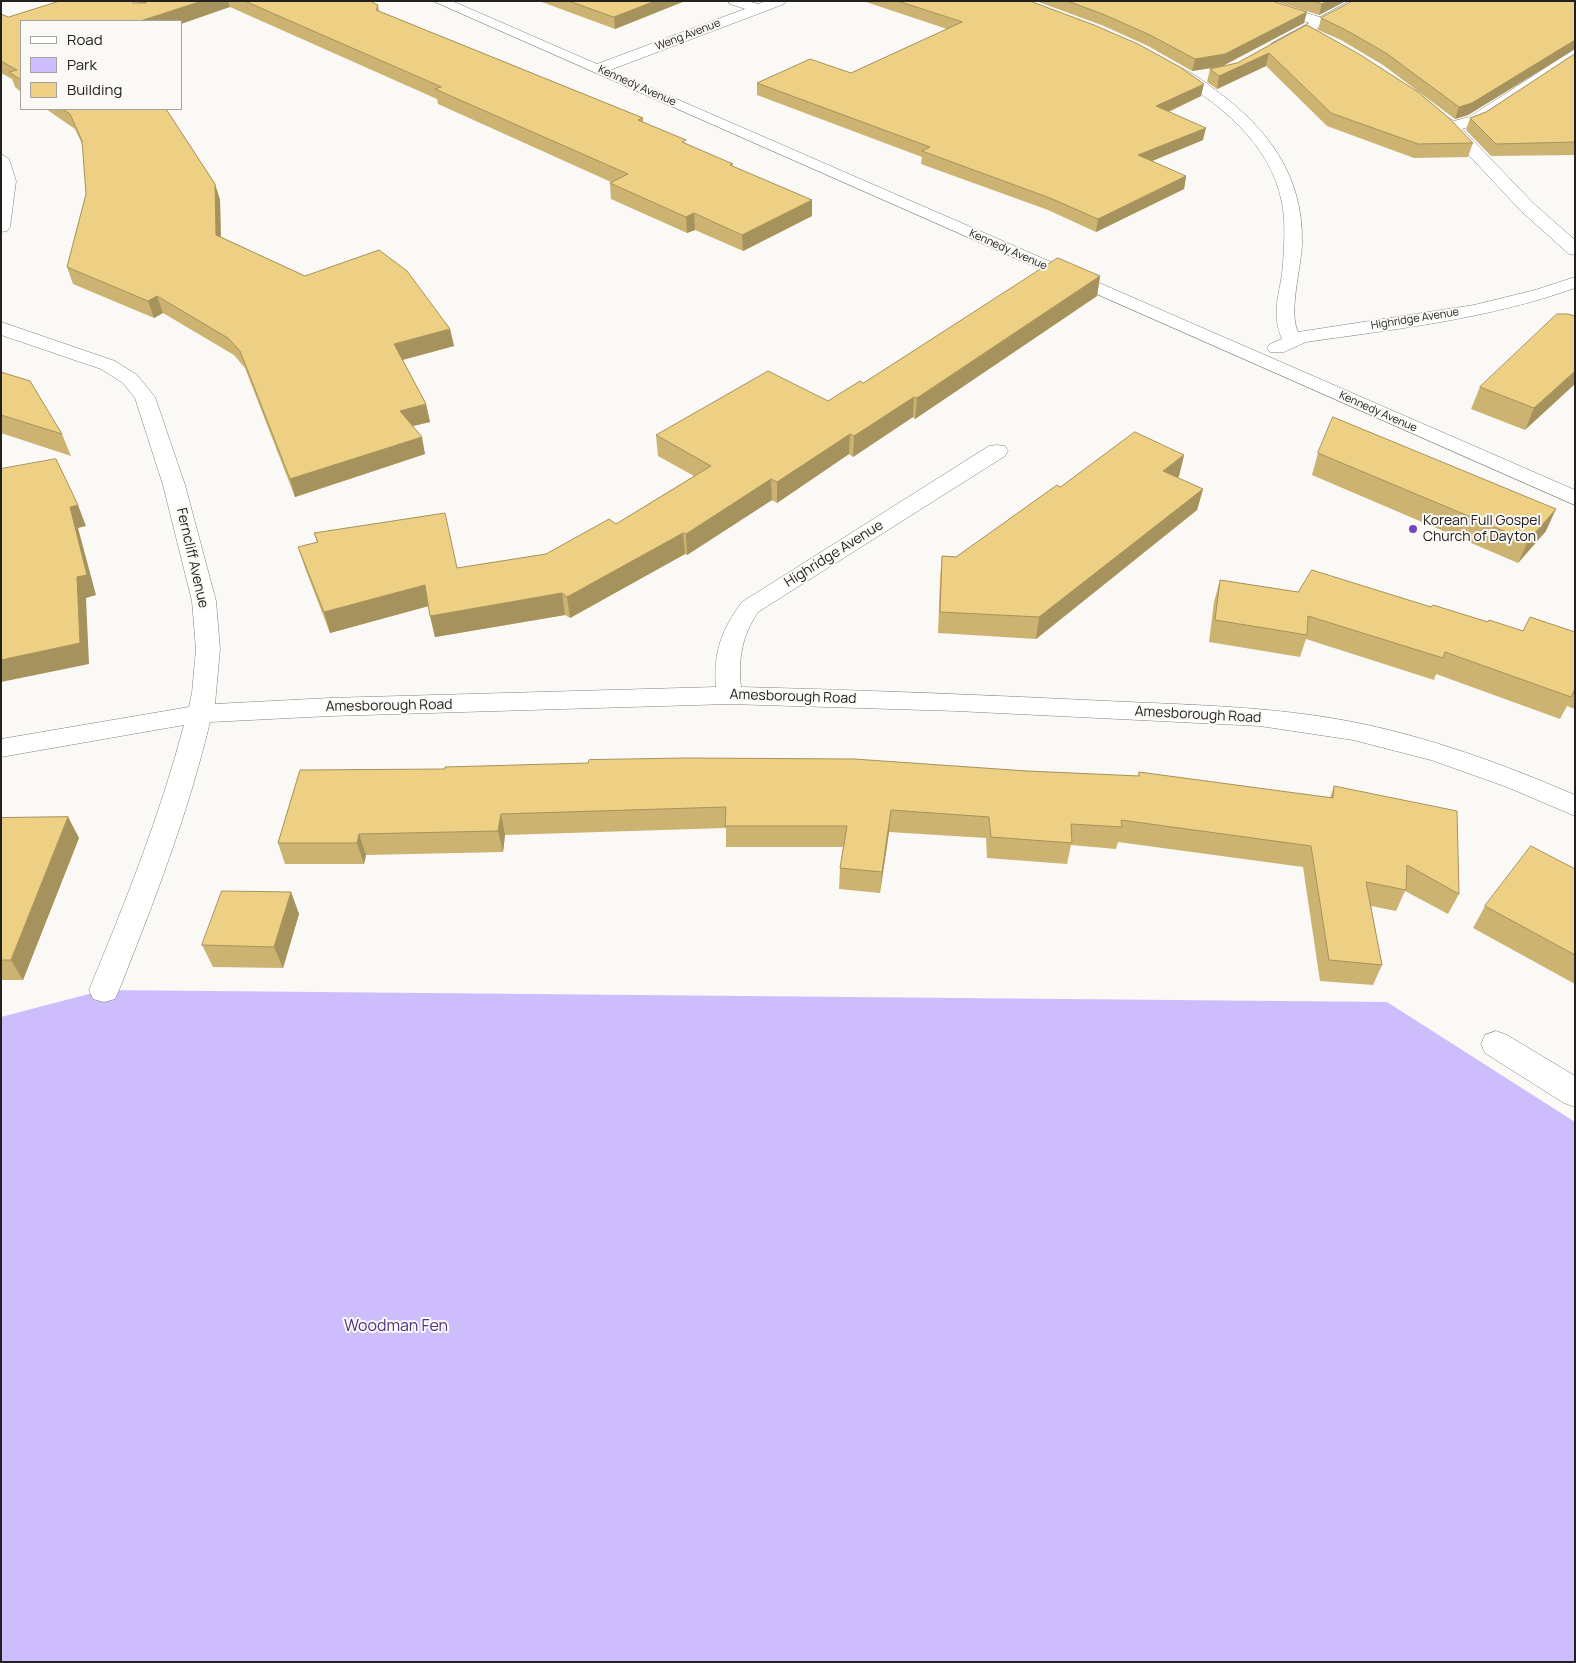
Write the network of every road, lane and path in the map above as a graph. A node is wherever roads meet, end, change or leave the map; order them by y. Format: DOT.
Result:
graph roads {
  1 [pos="440,1"];
  2 [pos="735,1"];
  3 [pos="779,1"];
  4 [pos="1253,1"];
  5 [pos="1361,1"];
  6 [pos="758,9"];
  7 [pos="1320,29"];
  8 [pos="1575,52"];
  9 [pos="1261,53"];
  10 [pos="1157,60"];
  11 [pos="598,69"];
  12 [pos="1210,76"];
  13 [pos="1188,78"];
  14 [pos="1433,111"];
  15 [pos="1452,127"];
  16 [pos="1,159"];
  17 [pos="1,227"];
  18 [pos="1575,250"];
  19 [pos="1575,282"];
  20 [pos="1,328"];
  21 [pos="1292,340"];
  22 [pos="1259,360"];
  23 [pos="997,450"];
  24 [pos="1575,498"];
  25 [pos="729,695"];
  26 [pos="200,714"];
  27 [pos="1,748"];
  28 [pos="1575,806"];
  29 [pos="104,990"];
  30 [pos="1496,1044"];
  31 [pos="1575,1093"];
  1 -- 11 [label="street, Kennedy Avenue"];
  2 -- 6 [label="street"];
  3 -- 6 [label="street, Weng Avenue"];
  4 -- 7 [label="street"];
  5 -- 7 [label="street"];
  6 -- 11 [label="street, Weng Avenue"];
  7 -- 9 [label="street"];
  8 -- 15 [label="street"];
  10 -- 13 [label="street"];
  11 -- 22 [label="street, Kennedy Avenue"];
  12 -- 13 [label="street"];
  13 -- 21 [label="street"];
  14 -- 15 [label="street"];
  15 -- 18 [label="street"];
  16 -- 17 [label="street"];
  19 -- 21 [label="street, Highridge Avenue"];
  20 -- 26 [label="street, Ferncliff Avenue"];
  21 -- 22 [label="street, Highridge Avenue"];
  22 -- 24 [label="street, Kennedy Avenue"];
  23 -- 25 [label="street, Highridge Avenue"];
  25 -- 26 [label="street, Amesborough Road"];
  25 -- 28 [label="street, Amesborough Road"];
  26 -- 27 [label="street, Amesborough Road"];
  26 -- 29 [label="street, Ferncliff Avenue"];
  30 -- 31 [label="street"];
}
